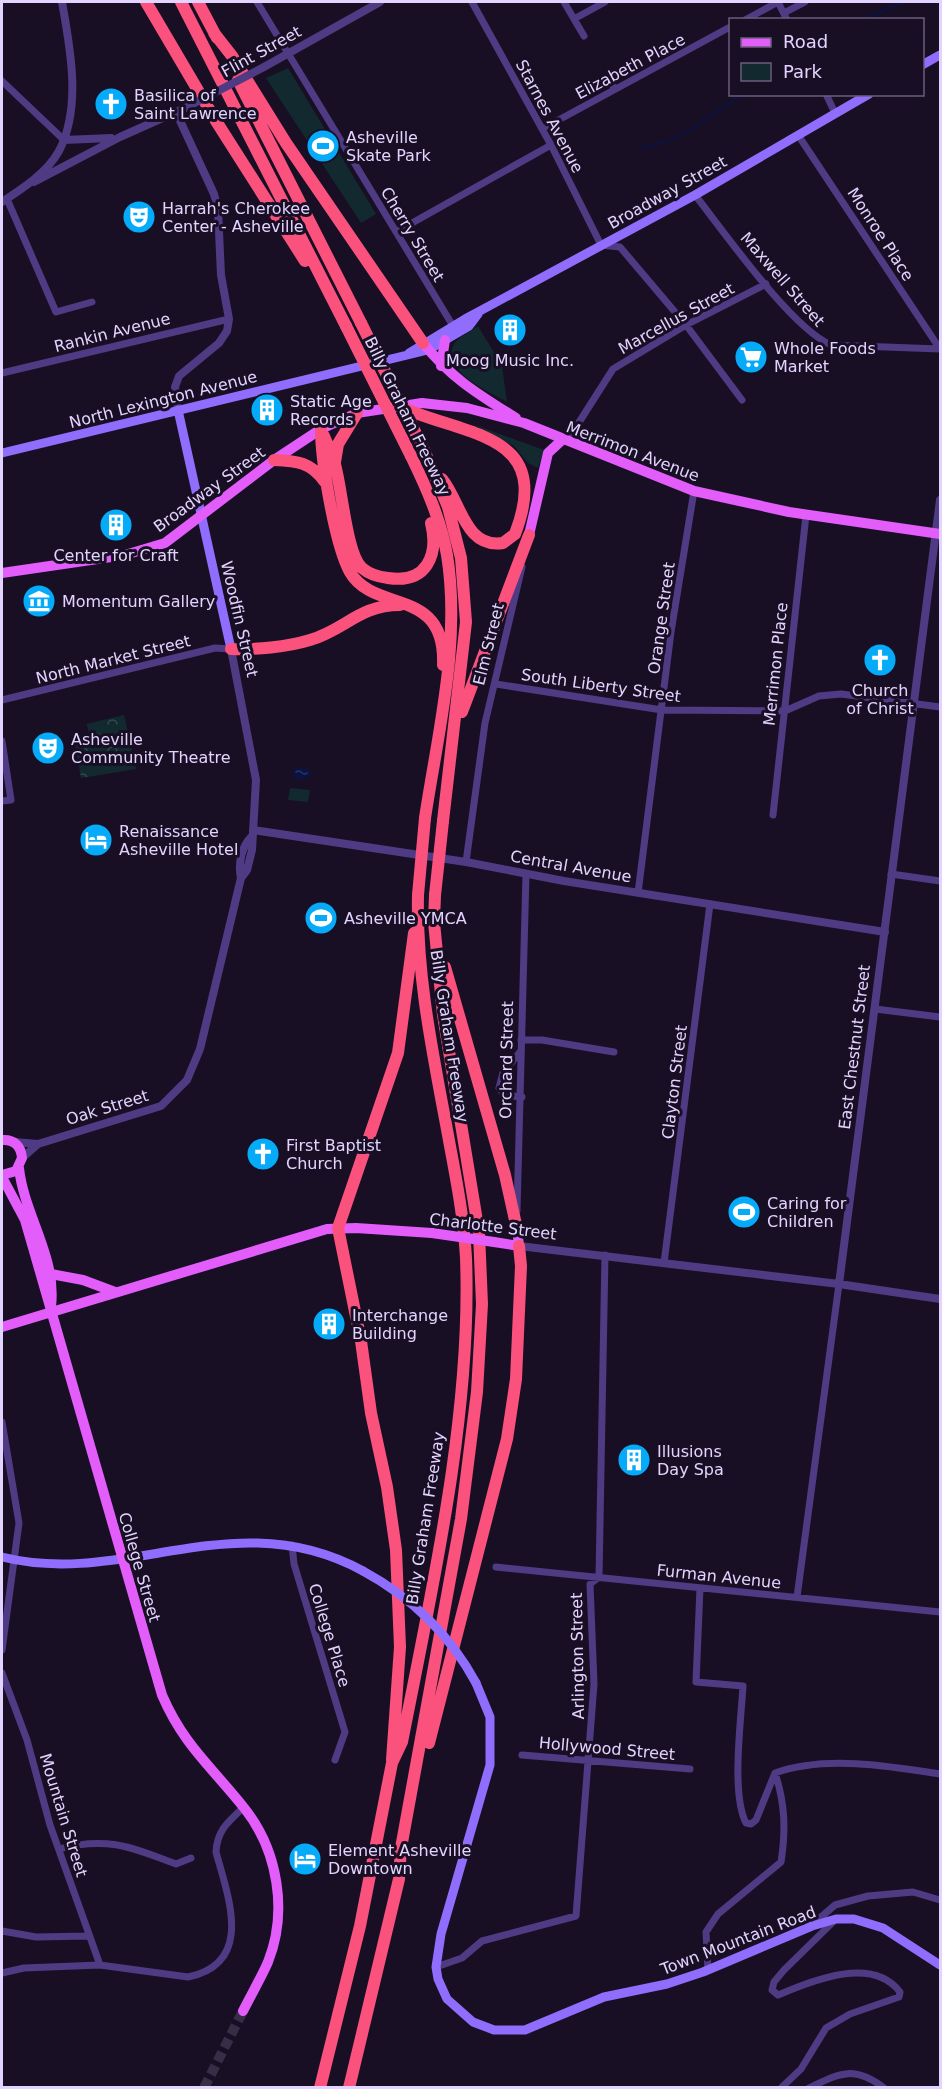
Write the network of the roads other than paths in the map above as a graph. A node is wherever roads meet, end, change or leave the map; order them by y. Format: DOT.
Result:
graph roads {
  1 [pos="62,2"];
  2 [pos="146,2"];
  3 [pos="181,2"];
  4 [pos="198,2"];
  5 [pos="257,2"];
  6 [pos="380,2"];
  7 [pos="472,2"];
  8 [pos="564,2"];
  9 [pos="605,2"];
  10 [pos="778,2"];
  11 [pos="805,2"];
  12 [pos="785,16"];
  13 [pos="749,18"];
  14 [pos="574,19"];
  15 [pos="729,28"];
  16 [pos="214,33"];
  17 [pos="584,36"];
  18 [pos="287,53"];
  19 [pos="940,56"];
  20 [pos="924,64"];
  21 [pos="609,80"];
  22 [pos="2,81"];
  23 [pos="615,89"];
  24 [pos="827,96"];
  25 [pos="865,96"];
  26 [pos="176,112"];
  27 [pos="835,113"];
  28 [pos="542,129"];
  29 [pos="798,135"];
  30 [pos="120,137"];
  31 [pos="64,140"];
  32 [pos="551,145"];
  33 [pos="88,153"];
  34 [pos="30,183"];
  35 [pos="695,195"];
  36 [pos="4,200"];
  37 [pos="396,232"];
  38 [pos="602,245"];
  39 [pos="766,284"];
  40 [pos="333,299"];
  41 [pos="92,302"];
  42 [pos="478,314"];
  43 [pos="229,319"];
  44 [pos="686,325"];
  45 [pos="453,326"];
  46 [pos="445,340"];
  47 [pos="426,346"];
  48 [pos="940,349"];
  49 [pos="441,366"];
  50 [pos="2,373"];
  51 [pos="330,373"];
  52 [pos="742,400"];
  53 [pos="397,405"];
  54 [pos="178,410"];
  55 [pos="357,413"];
  56 [pos="524,423"];
  57 [pos="321,429"];
  58 [pos="562,440"];
  59 [pos="2,453"];
  60 [pos="274,460"];
  61 [pos="335,462"];
  62 [pos="434,471"];
  63 [pos="421,476"];
  64 [pos="328,485"];
  65 [pos="694,491"];
  66 [pos="940,500"];
  67 [pos="201,515"];
  68 [pos="806,515"];
  69 [pos="938,534"];
  70 [pos="529,535"];
  71 [pos="2,573"];
  72 [pos="407,605"];
  73 [pos="231,649"];
  74 [pos="496,684"];
  75 [pos="445,686"];
  76 [pos="2,700"];
  77 [pos="915,703"];
  78 [pos="940,707"];
  79 [pos="662,710"];
  80 [pos="785,711"];
  81 [pos="455,730"];
  82 [pos="2,741"];
  83 [pos="2,801"];
  84 [pos="773,815"];
  85 [pos="252,833"];
  86 [pos="466,862"];
  87 [pos="526,874"];
  88 [pos="891,874"];
  89 [pos="940,881"];
  90 [pos="638,892"];
  91 [pos="710,904"];
  92 [pos="418,911"];
  93 [pos="434,922"];
  94 [pos="885,932"];
  95 [pos="875,1009"];
  96 [pos="940,1017"];
  97 [pos="521,1040"];
  98 [pos="520,1052"];
  99 [pos="614,1052"];
  100 [pos="179,1090"];
  101 [pos="522,1097"];
  102 [pos="2,1130"];
  103 [pos="9,1141"];
  104 [pos="38,1144"];
  105 [pos="21,1163"];
  106 [pos="2,1176"];
  107 [pos="338,1227"];
  108 [pos="518,1229"];
  109 [pos="519,1246"];
  110 [pos="605,1255"];
  111 [pos="664,1263"];
  112 [pos="51,1274"];
  113 [pos="839,1284"];
  114 [pos="115,1292"];
  115 [pos="940,1299"];
  116 [pos="50,1312"];
  117 [pos="2,1327"];
  118 [pos="2,1422"];
  119 [pos="292,1545"];
  120 [pos="2,1557"];
  121 [pos="121,1557"];
  122 [pos="15,1560"];
  123 [pos="496,1567"];
  124 [pos="599,1577"];
  125 [pos="700,1588"];
  126 [pos="797,1597"];
  127 [pos="940,1612"];
  128 [pos="4,1617"];
  129 [pos="2,1650"];
  130 [pos="2,1673"];
  131 [pos="522,1755"];
  132 [pos="335,1760"];
  133 [pos="590,1760"];
  134 [pos="392,1763"];
  135 [pos="690,1769"];
  136 [pos="776,1773"];
  137 [pos="940,1774"];
  138 [pos="244,1807"];
  139 [pos="58,1849"];
  140 [pos="191,1858"];
  141 [pos="399,1879"];
  142 [pos="940,1900"];
  143 [pos="836,1920"];
  144 [pos="812,1926"];
  145 [pos="2,1931"];
  146 [pos="89,1936"];
  147 [pos="100,1965"];
  148 [pos="940,1965"];
  149 [pos="436,1967"];
  150 [pos="708,1970"];
  151 [pos="2,1973"];
  152 [pos="243,2011"];
  153 [pos="320,2088"];
  154 [pos="349,2088"];
  155 [pos="781,2088"];
  156 [pos="809,2088"];
  157 [pos="884,2088"];
  1 -- 31 [label="street"];
  2 -- 40 [label="highway"];
  3 -- 40 [label="highway, Billy Graham Freeway"];
  4 -- 16 [label="highway, Billy Graham Freeway"];
  5 -- 18 [label="street, Cherry Street"];
  6 -- 18 [label="street, Flint Street"];
  7 -- 28 [label="street, Starnes Avenue"];
  8 -- 14 [label="street"];
  9 -- 14 [label="street"];
  10 -- 12 [label="street"];
  10 -- 13 [label="street"];
  11 -- 12 [label="street"];
  14 -- 17 [label="street"];
  15 -- 23 [label="street, Elizabeth Place"];
  16 -- 47 [label="highway"];
  16 -- 62 [label="highway, Billy Graham Freeway, bridge"];
  18 -- 26 [label="street, Flint Street, bridge"];
  18 -- 37 [label="street, Cherry Street"];
  19 -- 20 [label="main road"];
  21 -- 23 [label="street"];
  22 -- 31 [label="street"];
  23 -- 28 [label="street, Elizabeth Place"];
  24 -- 27 [label="street"];
  25 -- 27 [label="main road, Broadway Street"];
  26 -- 30 [label="street, Flint Street"];
  26 -- 43 [label="street"];
  27 -- 29 [label="main road, Broadway Street"];
  28 -- 32 [label="street, Starnes Avenue"];
  29 -- 35 [label="main road, Broadway Street"];
  29 -- 48 [label="street, Monroe Place"];
  30 -- 31 [label="street, Flint Street"];
  30 -- 33 [label="street, Flint Street"];
  31 -- 33 [label="street"];
  31 -- 34 [label="street"];
  32 -- 37 [label="street"];
  32 -- 38 [label="street, Starnes Avenue"];
  33 -- 34 [label="street, Flint Street"];
  34 -- 36 [label="street"];
  35 -- 38 [label="main road, Broadway Street"];
  35 -- 39 [label="street, Maxwell Street"];
  36 -- 41 [label="street"];
  37 -- 45 [label="street, Cherry Street"];
  38 -- 42 [label="main road, Broadway Street"];
  38 -- 44 [label="street"];
  39 -- 44 [label="street, Marcellus Street"];
  39 -- 48 [label="street, Maxwell Street"];
  40 -- 63 [label="highway, Billy Graham Freeway, bridge"];
  42 -- 45 [label="main road, Broadway Street"];
  42 -- 46 [label="main road, Broadway Street"];
  43 -- 50 [label="street, Rankin Avenue"];
  43 -- 54 [label="street"];
  44 -- 52 [label="street"];
  44 -- 58 [label="street, Marcellus Street"];
  45 -- 47 [label="main road, Broadway Street"];
  46 -- 47 [label="main road, Broadway Street"];
  46 -- 49 [label="main road"];
  47 -- 49 [label="main road"];
  47 -- 51 [label="main road, Broadway Street"];
  49 -- 56 [label="main road"];
  51 -- 54 [label="main road, North Lexington Avenue"];
  53 -- 55 [label="main road, Merrimon Avenue"];
  53 -- 56 [label="main road, Merrimon Avenue"];
  53 -- 62 [label="highway"];
  54 -- 59 [label="main road, North Lexington Avenue"];
  54 -- 67 [label="main road, Woodfin Street"];
  55 -- 57 [label="main road, Merrimon Avenue"];
  55 -- 61 [label="highway"];
  56 -- 58 [label="main road, Merrimon Avenue"];
  57 -- 60 [label="main road, Broadway Street"];
  57 -- 61 [label="highway"];
  57 -- 64 [label="highway"];
  58 -- 65 [label="main road, Merrimon Avenue"];
  58 -- 70 [label="main road, Elm Street"];
  60 -- 64 [label="highway"];
  60 -- 67 [label="main road, Broadway Street"];
  61 -- 63 [label="highway"];
  62 -- 81 [label="highway, Billy Graham Freeway"];
  63 -- 75 [label="highway, Billy Graham Freeway"];
  64 -- 72 [label="highway"];
  65 -- 68 [label="main road, Merrimon Avenue"];
  65 -- 79 [label="street, Orange Street"];
  66 -- 69 [label="street, East Chestnut Street"];
  67 -- 71 [label="main road, Broadway Street"];
  67 -- 73 [label="main road, Woodfin Street"];
  68 -- 69 [label="main road, Merrimon Avenue"];
  68 -- 80 [label="street, Merrimon Place"];
  69 -- 77 [label="street, East Chestnut Street"];
  70 -- 74 [label="street, Elm Street"];
  70 -- 81 [label="highway"];
  72 -- 73 [label="highway"];
  72 -- 75 [label="highway"];
  73 -- 76 [label="street, North Market Street"];
  73 -- 85 [label="street, Woodfin Street"];
  74 -- 79 [label="street, South Liberty Street"];
  74 -- 86 [label="street, Elm Street"];
  75 -- 92 [label="highway, Billy Graham Freeway, bridge"];
  77 -- 78 [label="street, South Liberty Street"];
  77 -- 80 [label="street, South Liberty Street"];
  77 -- 88 [label="street, East Chestnut Street"];
  79 -- 80 [label="street, South Liberty Street"];
  79 -- 90 [label="street, Orange Street"];
  80 -- 84 [label="street, Merrimon Place"];
  81 -- 93 [label="highway, Billy Graham Freeway, bridge"];
  82 -- 83 [label="street"];
  85 -- 86 [label="street, Central Avenue"];
  85 -- 100 [label="street, Woodfin Street"];
  86 -- 87 [label="street, Central Avenue"];
  87 -- 90 [label="street, Central Avenue"];
  87 -- 97 [label="street, Orchard Street"];
  88 -- 89 [label="street"];
  88 -- 94 [label="street, East Chestnut Street"];
  90 -- 91 [label="street, Central Avenue"];
  91 -- 94 [label="street, Central Avenue"];
  91 -- 111 [label="street, Clayton Street"];
  92 -- 107 [label="highway"];
  92 -- 134 [label="highway, Billy Graham Freeway"];
  93 -- 108 [label="highway"];
  93 -- 141 [label="highway, Billy Graham Freeway"];
  94 -- 95 [label="street, East Chestnut Street"];
  95 -- 96 [label="street"];
  95 -- 113 [label="street, East Chestnut Street"];
  97 -- 98 [label="street, Orchard Street"];
  97 -- 99 [label="street"];
  98 -- 101 [label="street, Orchard Street"];
  98 -- 101 [label="street"];
  100 -- 104 [label="street, Oak Street"];
  101 -- 108 [label="street, Orchard Street"];
  102 -- 103 [label="main road"];
  103 -- 104 [label="street, Oak Street"];
  103 -- 105 [label="main road, College Street"];
  104 -- 105 [label="street, Oak Street"];
  105 -- 106 [label="main road"];
  105 -- 112 [label="main road, College Street"];
  106 -- 116 [label="main road, College Street"];
  107 -- 109 [label="main road, Charlotte Street, bridge"];
  107 -- 114 [label="main road, Charlotte Street"];
  107 -- 134 [label="highway"];
  108 -- 109 [label="main road, Orchard Street"];
  109 -- 110 [label="street, Charlotte Street"];
  109 -- 141 [label="highway"];
  110 -- 111 [label="street, Charlotte Street"];
  110 -- 124 [label="street, Arlington Street"];
  111 -- 113 [label="street, Charlotte Street"];
  112 -- 114 [label="main road"];
  112 -- 116 [label="main road, College Street"];
  113 -- 115 [label="street, Charlotte Street"];
  113 -- 126 [label="street, East Chestnut Street"];
  114 -- 116 [label="main road, Charlotte Street"];
  116 -- 117 [label="main road, Charlotte Street"];
  116 -- 121 [label="main road, College Street"];
  118 -- 122 [label="street"];
  119 -- 121 [label="main road"];
  119 -- 132 [label="street, College Place"];
  119 -- 149 [label="main road, Town Mountain Road, bridge"];
  120 -- 122 [label="main road"];
  121 -- 122 [label="main road"];
  121 -- 138 [label="main road, College Street"];
  122 -- 128 [label="street"];
  123 -- 124 [label="street, Furman Avenue"];
  124 -- 125 [label="street, Furman Avenue"];
  124 -- 133 [label="street, Arlington Street"];
  125 -- 126 [label="street, Furman Avenue"];
  125 -- 136 [label="street"];
  126 -- 127 [label="street, Furman Avenue"];
  128 -- 129 [label="street"];
  130 -- 139 [label="street, Mountain Street"];
  131 -- 133 [label="street, Hollywood Street"];
  133 -- 135 [label="street, Hollywood Street"];
  133 -- 149 [label="street, Arlington Street"];
  134 -- 153 [label="highway, Billy Graham Freeway"];
  136 -- 137 [label="street"];
  136 -- 150 [label="street"];
  138 -- 147 [label="street"];
  138 -- 152 [label="main road, College Street"];
  139 -- 140 [label="street"];
  139 -- 146 [label="street, Mountain Street"];
  141 -- 154 [label="highway, Billy Graham Freeway"];
  142 -- 144 [label="street"];
  143 -- 144 [label="main road, Town Mountain Road"];
  143 -- 148 [label="main road, Town Mountain Road"];
  143 -- 155 [label="street"];
  144 -- 150 [label="main road, Town Mountain Road"];
  145 -- 146 [label="street"];
  146 -- 147 [label="street, Mountain Street"];
  147 -- 151 [label="street"];
  149 -- 150 [label="main road, Town Mountain Road"];
  156 -- 157 [label="street"];
}
